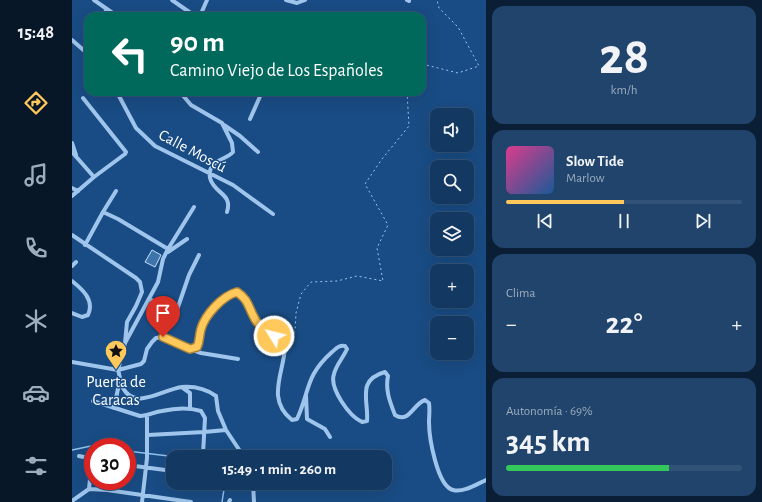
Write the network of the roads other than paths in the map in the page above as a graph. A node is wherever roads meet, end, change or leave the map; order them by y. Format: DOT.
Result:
graph roads {
  1 [pos="94,0"];
  2 [pos="172,0"];
  3 [pos="208,0"];
  4 [pos="286,0"];
  5 [pos="305,0"];
  6 [pos="107,9"];
  7 [pos="105,12"];
  8 [pos="111,12"];
  9 [pos="189,12"];
  10 [pos="202,12"];
  11 [pos="72,40"];
  12 [pos="84,50"];
  13 [pos="119,96"];
  14 [pos="184,96"];
  15 [pos="260,96"];
  16 [pos="83,98"];
  17 [pos="250,119"];
  18 [pos="222,123"];
  19 [pos="72,143"];
  20 [pos="258,152"];
  21 [pos="74,154"];
  22 [pos="210,173"];
  23 [pos="94,177"];
  24 [pos="72,188"];
  25 [pos="78,191"];
  26 [pos="116,191"];
  27 [pos="72,196"];
  28 [pos="194,207"];
  29 [pos="103,212"];
  30 [pos="227,212"];
  31 [pos="273,214"];
  32 [pos="72,235"];
  33 [pos="187,239"];
  34 [pos="85,244"];
  35 [pos="167,251"];
  36 [pos="199,256"];
  37 [pos="76,262"];
  38 [pos="72,266"];
  39 [pos="72,281"];
  40 [pos="149,298"];
  41 [pos="72,313"];
  42 [pos="125,343"];
  43 [pos="190,349"];
  44 [pos="238,359"];
  45 [pos="72,362"];
  46 [pos="118,370"];
  47 [pos="120,377"];
  48 [pos="182,387"];
  49 [pos="306,391"];
  50 [pos="93,402"];
  51 [pos="114,408"];
  52 [pos="190,408"];
  53 [pos="147,416"];
  54 [pos="226,430"];
  55 [pos="204,432"];
  56 [pos="148,435"];
  57 [pos="330,437"];
  58 [pos="204,450"];
  59 [pos="239,450"];
  60 [pos="79,456"];
  61 [pos="84,457"];
  62 [pos="136,466"];
  63 [pos="147,468"];
  64 [pos="166,470"];
  65 [pos="486,480"];
  66 [pos="88,490"];
  67 [pos="105,490"];
  68 [pos="254,490"];
  69 [pos="142,494"];
  70 [pos="72,501"];
  71 [pos="142,502"];
  72 [pos="192,502"];
  73 [pos="254,502"];
  1 -- 6 [label="street"];
  2 -- 9 [label="street"];
  3 -- 10 [label="street"];
  4 -- 5 [label="street"];
  6 -- 7 [label="street"];
  6 -- 8 [label="street"];
  11 -- 12 [label="street"];
  13 -- 22 [label="street, Calle Moscú"];
  14 -- 18 [label="street"];
  15 -- 17 [label="street"];
  16 -- 23 [label="street"];
  18 -- 20 [label="street"];
  18 -- 22 [label="street"];
  19 -- 21 [label="street"];
  21 -- 23 [label="street"];
  22 -- 30 [label="street"];
  22 -- 31 [label="street, Calle Moscú"];
  23 -- 25 [label="street"];
  24 -- 25 [label="street"];
  25 -- 27 [label="street"];
  26 -- 29 [label="street"];
  28 -- 35 [label="street"];
  29 -- 34 [label="street"];
  29 -- 35 [label="street"];
  32 -- 34 [label="street"];
  33 -- 35 [label="street"];
  34 -- 42 [label="street"];
  35 -- 40 [label="street"];
  36 -- 40 [label="street"];
  37 -- 38 [label="street"];
  39 -- 41 [label="street"];
  40 -- 42 [label="street"];
  42 -- 46 [label="street"];
  43 -- 44 [label="street"];
  43 -- 46 [label="street"];
  43 -- 49 [label="street"];
  45 -- 46 [label="street"];
  46 -- 47 [label="street"];
  47 -- 48 [label="street"];
  47 -- 51 [label="street"];
  48 -- 52 [label="street"];
  48 -- 54 [label="street"];
  49 -- 57 [label="street"];
  49 -- 65 [label="street"];
  50 -- 51 [label="street"];
  51 -- 53 [label="street"];
  52 -- 53 [label="street"];
  52 -- 55 [label="street"];
  53 -- 56 [label="street"];
  54 -- 55 [label="street"];
  54 -- 59 [label="street"];
  55 -- 56 [label="street"];
  55 -- 58 [label="street"];
  56 -- 63 [label="street"];
  60 -- 61 [label="street"];
  62 -- 63 [label="street"];
  63 -- 64 [label="street"];
  63 -- 69 [label="street"];
  66 -- 70 [label="street"];
  67 -- 69 [label="street"];
  68 -- 73 [label="street"];
  69 -- 71 [label="street"];
  69 -- 72 [label="street"];
}
